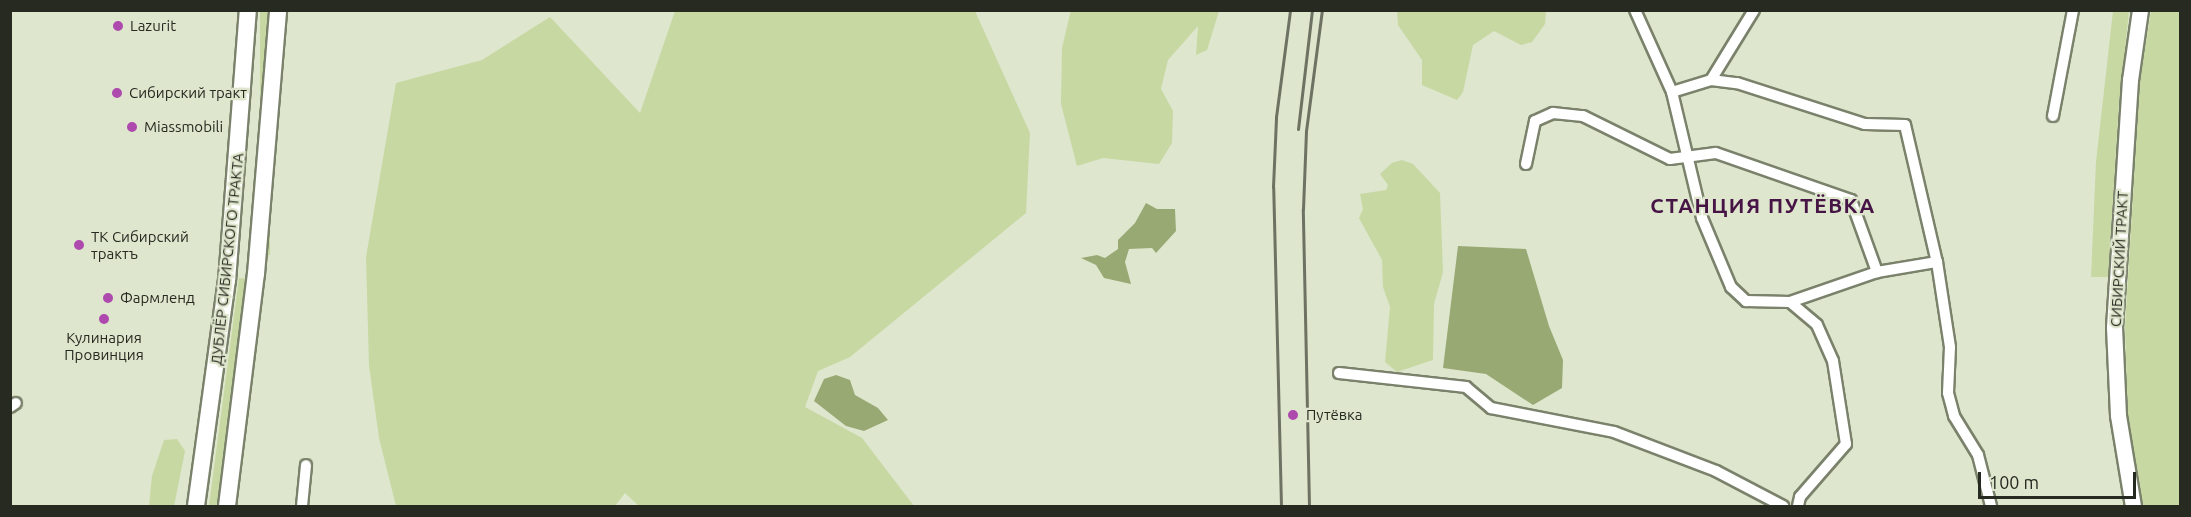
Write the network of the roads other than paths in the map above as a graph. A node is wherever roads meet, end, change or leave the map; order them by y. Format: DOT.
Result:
graph roads {
  1 [pos="248,10"];
  2 [pos="278,10"];
  3 [pos="1635,10"];
  4 [pos="1754,10"];
  5 [pos="2073,10"];
  6 [pos="2140,10"];
  7 [pos="1711,80"];
  8 [pos="1672,92"];
  9 [pos="2053,116"];
  10 [pos="1688,157"];
  11 [pos="1526,165"];
  12 [pos="1937,262"];
  13 [pos="1876,272"];
  14 [pos="1790,302"];
  15 [pos="1339,373"];
  16 [pos="306,465"];
  17 [pos="200,485"];
  18 [pos="189,507"];
  19 [pos="196,507"];
  20 [pos="227,507"];
  21 [pos="302,507"];
  22 [pos="1783,507"];
  23 [pos="1798,507"];
  24 [pos="1991,507"];
  25 [pos="2133,507"];
  1 -- 17 [label="main road, ДУБЛЁР СИБИРСКОГО ТРАКТА"];
  2 -- 20 [label="main road, ДУБЛЁР СИБИРСКОГО ТРАКТА"];
  3 -- 8 [label="street"];
  4 -- 7 [label="street"];
  5 -- 9 [label="street"];
  6 -- 25 [label="main road, СИБИРСКИЙ ТРАКТ"];
  7 -- 8 [label="street"];
  7 -- 12 [label="street"];
  8 -- 10 [label="street"];
  10 -- 11 [label="street"];
  10 -- 13 [label="street"];
  10 -- 14 [label="street"];
  12 -- 13 [label="street"];
  12 -- 24 [label="street"];
  13 -- 14 [label="street"];
  14 -- 23 [label="street"];
  15 -- 22 [label="street"];
  16 -- 21 [label="street"];
  17 -- 18 [label="main road"];
  17 -- 19 [label="main road, ДУБЛЁР СИБИРСКОГО ТРАКТА"];
}
